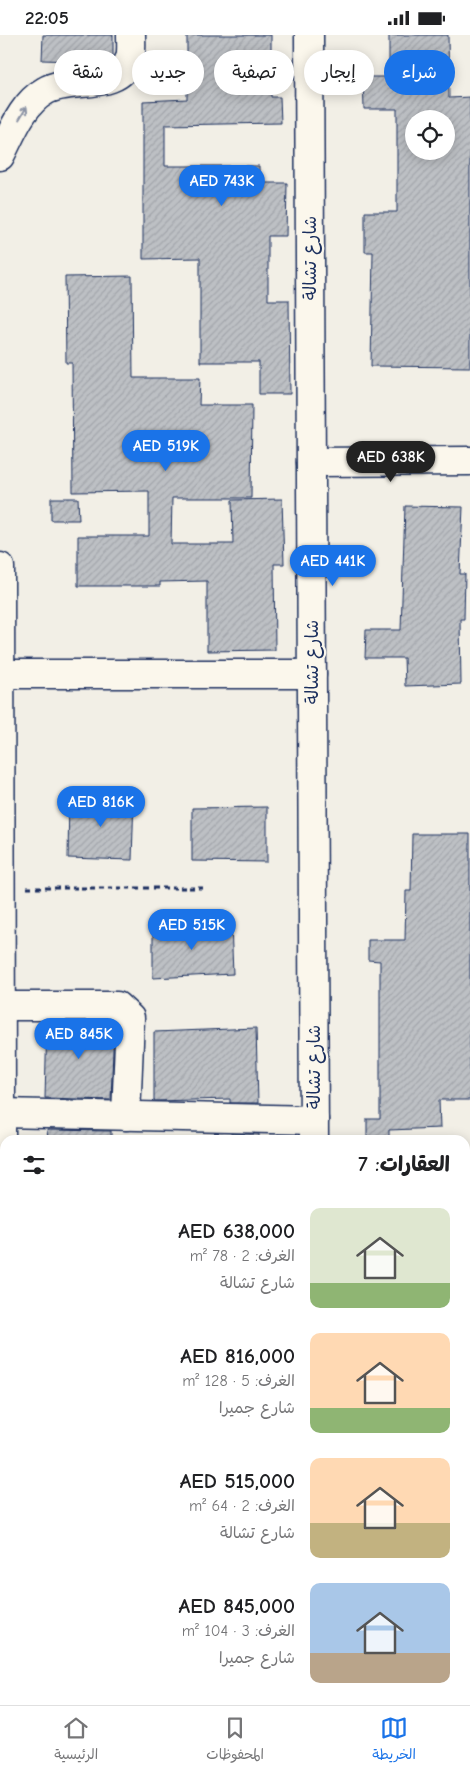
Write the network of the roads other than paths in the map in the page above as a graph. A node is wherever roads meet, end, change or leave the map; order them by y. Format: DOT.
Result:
graph roads {
  1 [pos="131,35"];
  2 [pos="309,35"];
  3 [pos="0,156"];
  4 [pos="470,461"];
  5 [pos="311,462"];
  6 [pos="0,567"];
  7 [pos="0,674"];
  8 [pos="312,674"];
  9 [pos="1,1007"];
  10 [pos="1,1113"];
  11 [pos="126,1116"];
  12 [pos="314,1130"];
  13 [pos="1,1135"];
  3 -- 1 [label="street, one-way"];
  2 -- 5 [label="street, شارع تشالة"];
  4 -- 5 [label="street"];
  5 -- 8 [label="street, شارع تشالة"];
  6 -- 7 [label="street"];
  7 -- 8 [label="street"];
  7 -- 9 [label="street"];
  8 -- 12 [label="street, شارع تشالة"];
  9 -- 10 [label="street"];
  9 -- 11 [label="street"];
  10 -- 11 [label="street"];
  10 -- 13 [label="street"];
  11 -- 12 [label="street"];
}
